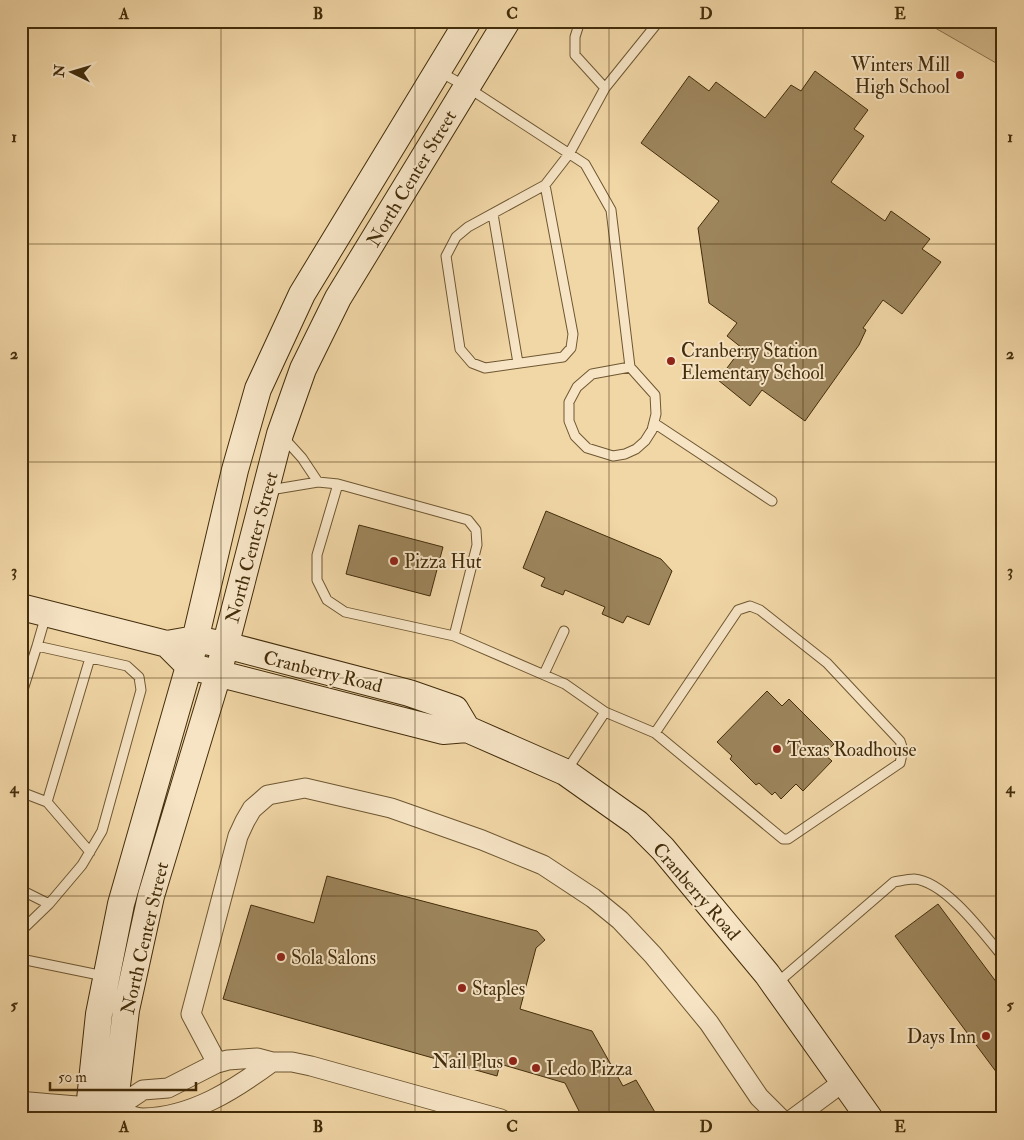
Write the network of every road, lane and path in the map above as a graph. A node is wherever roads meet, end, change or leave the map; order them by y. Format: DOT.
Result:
graph roads {
  1 [pos="468,21"];
  2 [pos="507,21"];
  3 [pos="580,21"];
  4 [pos="659,21"];
  5 [pos="437,70"];
  6 [pos="467,87"];
  7 [pos="605,88"];
  8 [pos="569,154"];
  9 [pos="546,185"];
  10 [pos="493,214"];
  11 [pos="518,363"];
  12 [pos="630,367"];
  13 [pos="654,424"];
  14 [pos="280,434"];
  15 [pos="318,482"];
  16 [pos="338,484"];
  17 [pos="267,490"];
  18 [pos="772,501"];
  19 [pos="21,607"];
  20 [pos="46,615"];
  21 [pos="564,631"];
  22 [pos="454,636"];
  23 [pos="195,639"];
  24 [pos="167,644"];
  25 [pos="37,646"];
  26 [pos="225,646"];
  27 [pos="90,658"];
  28 [pos="189,666"];
  29 [pos="218,674"];
  30 [pos="544,674"];
  31 [pos="21,696"];
  32 [pos="605,712"];
  33 [pos="467,729"];
  34 [pos="655,733"];
  35 [pos="565,772"];
  36 [pos="21,792"];
  37 [pos="47,802"];
  38 [pos="90,852"];
  39 [pos="21,890"];
  40 [pos="49,904"];
  41 [pos="21,931"];
  42 [pos="1003,957"];
  43 [pos="21,959"];
  44 [pos="106,976"];
  45 [pos="775,985"];
  46 [pos="272,1062"];
  47 [pos="217,1063"];
  48 [pos="843,1082"];
  49 [pos="21,1101"];
  50 [pos="101,1114"];
  51 [pos="861,1115"];
  52 [pos="501,1119"];
  53 [pos="781,1119"];
  54 [pos="793,1119"];
  1 -- 5 [label="street, North Center Street"];
  2 -- 6 [label="street, North Center Street"];
  3 -- 7 [label="lane"];
  4 -- 7 [label="lane"];
  5 -- 6 [label="lane"];
  5 -- 23 [label="street, North Center Street"];
  6 -- 8 [label="lane"];
  6 -- 14 [label="street, North Center Street"];
  7 -- 8 [label="lane"];
  8 -- 9 [label="lane"];
  8 -- 12 [label="lane"];
  9 -- 10 [label="lane"];
  9 -- 11 [label="lane"];
  10 -- 11 [label="lane"];
  10 -- 11 [label="lane"];
  12 -- 13 [label="lane"];
  12 -- 13 [label="lane"];
  13 -- 18 [label="lane"];
  14 -- 15 [label="lane"];
  14 -- 17 [label="street, North Center Street"];
  15 -- 16 [label="lane"];
  15 -- 17 [label="lane"];
  16 -- 22 [label="lane"];
  16 -- 22 [label="lane"];
  17 -- 26 [label="street, North Center Street"];
  19 -- 20 [label="street, Cranberry Road"];
  20 -- 24 [label="street, Cranberry Road"];
  20 -- 25 [label="lane"];
  21 -- 30 [label="lane"];
  22 -- 30 [label="lane"];
  23 -- 24 [label="street, Cranberry Road"];
  23 -- 26 [label="street, Cranberry Road"];
  23 -- 28 [label="street, North Center Street"];
  24 -- 28 [label="street, Cranberry Road"];
  25 -- 27 [label="lane"];
  25 -- 31 [label="lane"];
  26 -- 29 [label="street, North Center Street"];
  26 -- 33 [label="street, Cranberry Road"];
  27 -- 37 [label="lane"];
  27 -- 38 [label="lane"];
  28 -- 29 [label="street, Cranberry Road"];
  28 -- 44 [label="street, North Center Street"];
  29 -- 33 [label="street, Cranberry Road"];
  29 -- 50 [label="street, North Center Street"];
  30 -- 32 [label="lane"];
  32 -- 34 [label="lane"];
  32 -- 35 [label="lane"];
  33 -- 35 [label="street, Cranberry Road"];
  34 -- 34 [label="lane"];
  35 -- 45 [label="street, Cranberry Road"];
  36 -- 37 [label="lane"];
  37 -- 38 [label="lane"];
  38 -- 40 [label="lane"];
  39 -- 40 [label="lane"];
  40 -- 41 [label="lane"];
  42 -- 45 [label="lane"];
  43 -- 44 [label="lane"];
  44 -- 50 [label="street, North Center Street"];
  45 -- 48 [label="street, Cranberry Road"];
  46 -- 47 [label="street"];
  46 -- 50 [label="street"];
  46 -- 52 [label="street"];
  47 -- 50 [label="street"];
  47 -- 53 [label="street"];
  48 -- 51 [label="street, Cranberry Road"];
  48 -- 54 [label="street"];
  49 -- 50 [label="street"];
}
